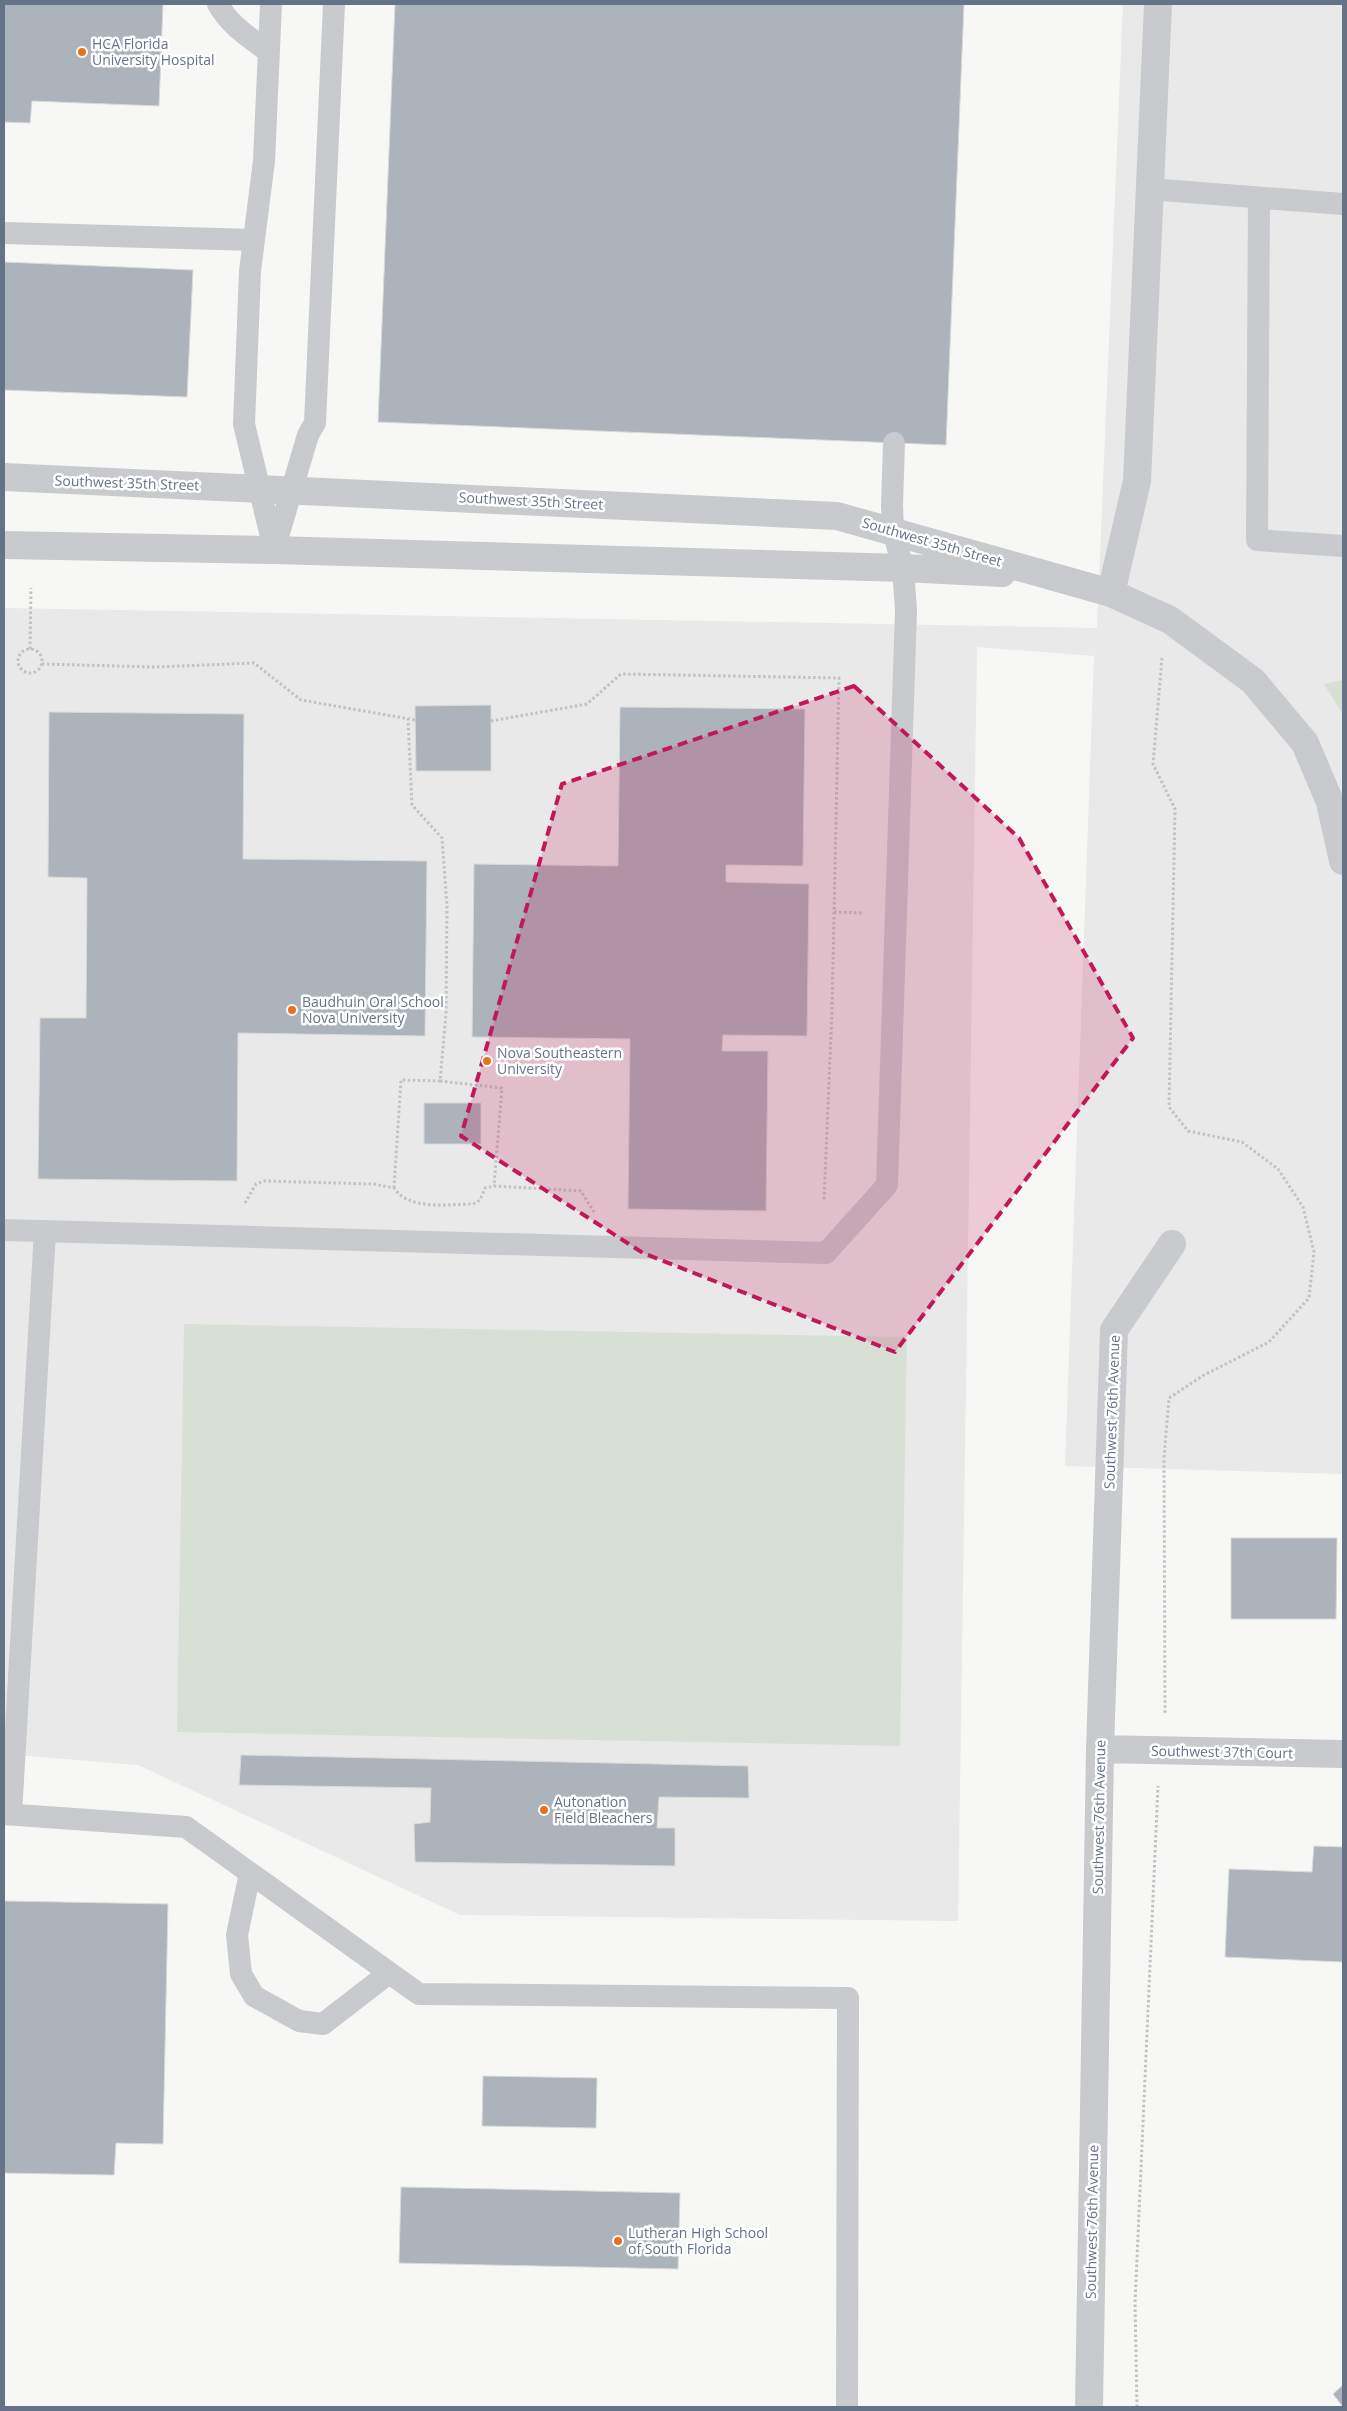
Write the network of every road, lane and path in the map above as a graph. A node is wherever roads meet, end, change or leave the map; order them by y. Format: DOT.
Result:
graph roads {
  1 [pos="218,4"];
  2 [pos="271,4"];
  3 [pos="334,4"];
  4 [pos="1158,4"];
  5 [pos="269,52"];
  6 [pos="1149,189"];
  7 [pos="1259,198"];
  8 [pos="1343,204"];
  9 [pos="4,233"];
  10 [pos="254,240"];
  11 [pos="894,443"];
  12 [pos="4,478"];
  13 [pos="260,488"];
  14 [pos="292,490"];
  15 [pos="893,530"];
  16 [pos="4,545"];
  17 [pos="1343,546"];
  18 [pos="274,550"];
  19 [pos="903,568"];
  20 [pos="1050,576"];
  21 [pos="31,588"];
  22 [pos="1111,594"];
  23 [pos="30,649"];
  24 [pos="1160,653"];
  25 [pos="42,664"];
  26 [pos="408,718"];
  27 [pos="415,720"];
  28 [pos="491,721"];
  29 [pos="1343,860"];
  30 [pos="440,1081"];
  31 [pos="494,1186"];
  32 [pos="394,1188"];
  33 [pos="242,1208"];
  34 [pos="824,1211"];
  35 [pos="598,1213"];
  36 [pos="4,1230"];
  37 [pos="45,1231"];
  38 [pos="1172,1244"];
  39 [pos="1100,1749"];
  40 [pos="1165,1751"];
  41 [pos="1343,1754"];
  42 [pos="7,1814"];
  43 [pos="250,1873"];
  44 [pos="389,1973"];
  45 [pos="846,2407"];
  46 [pos="1089,2407"];
  47 [pos="1137,2407"];
  1 -- 5 [label="lane"];
  2 -- 5 [label="lane"];
  3 -- 14 [label="lane"];
  4 -- 6 [label="street"];
  5 -- 10 [label="lane"];
  6 -- 7 [label="lane"];
  6 -- 22 [label="street"];
  7 -- 8 [label="lane"];
  7 -- 17 [label="lane"];
  9 -- 10 [label="lane"];
  10 -- 13 [label="lane"];
  11 -- 15 [label="lane"];
  12 -- 13 [label="street, Southwest 35th Street"];
  13 -- 14 [label="street, Southwest 35th Street"];
  13 -- 18 [label="lane"];
  14 -- 15 [label="street, Southwest 35th Street"];
  14 -- 18 [label="lane"];
  15 -- 19 [label="lane"];
  15 -- 20 [label="street, Southwest 35th Street"];
  16 -- 18 [label="street, Southwest 35th Street"];
  18 -- 19 [label="street, Southwest 35th Street"];
  19 -- 20 [label="street, Southwest 35th Street"];
  19 -- 37 [label="lane"];
  20 -- 22 [label="street, Southwest 35th Street"];
  21 -- 23 [label="path"];
  22 -- 29 [label="street, Southwest 35th Street"];
  23 -- 25 [label="path"];
  23 -- 25 [label="path"];
  24 -- 40 [label="path"];
  25 -- 26 [label="path"];
  26 -- 27 [label="path"];
  26 -- 30 [label="path"];
  28 -- 34 [label="path"];
  30 -- 31 [label="path"];
  30 -- 32 [label="path"];
  31 -- 32 [label="path"];
  31 -- 35 [label="path"];
  32 -- 33 [label="path"];
  36 -- 37 [label="lane"];
  37 -- 42 [label="lane"];
  38 -- 39 [label="street, Southwest 76th Avenue"];
  39 -- 40 [label="street, Southwest 37th Court"];
  39 -- 46 [label="street, Southwest 76th Avenue"];
  40 -- 41 [label="street, Southwest 37th Court"];
  40 -- 47 [label="path"];
  42 -- 43 [label="lane"];
  43 -- 44 [label="lane"];
  43 -- 44 [label="lane"];
  44 -- 45 [label="lane"];
}
